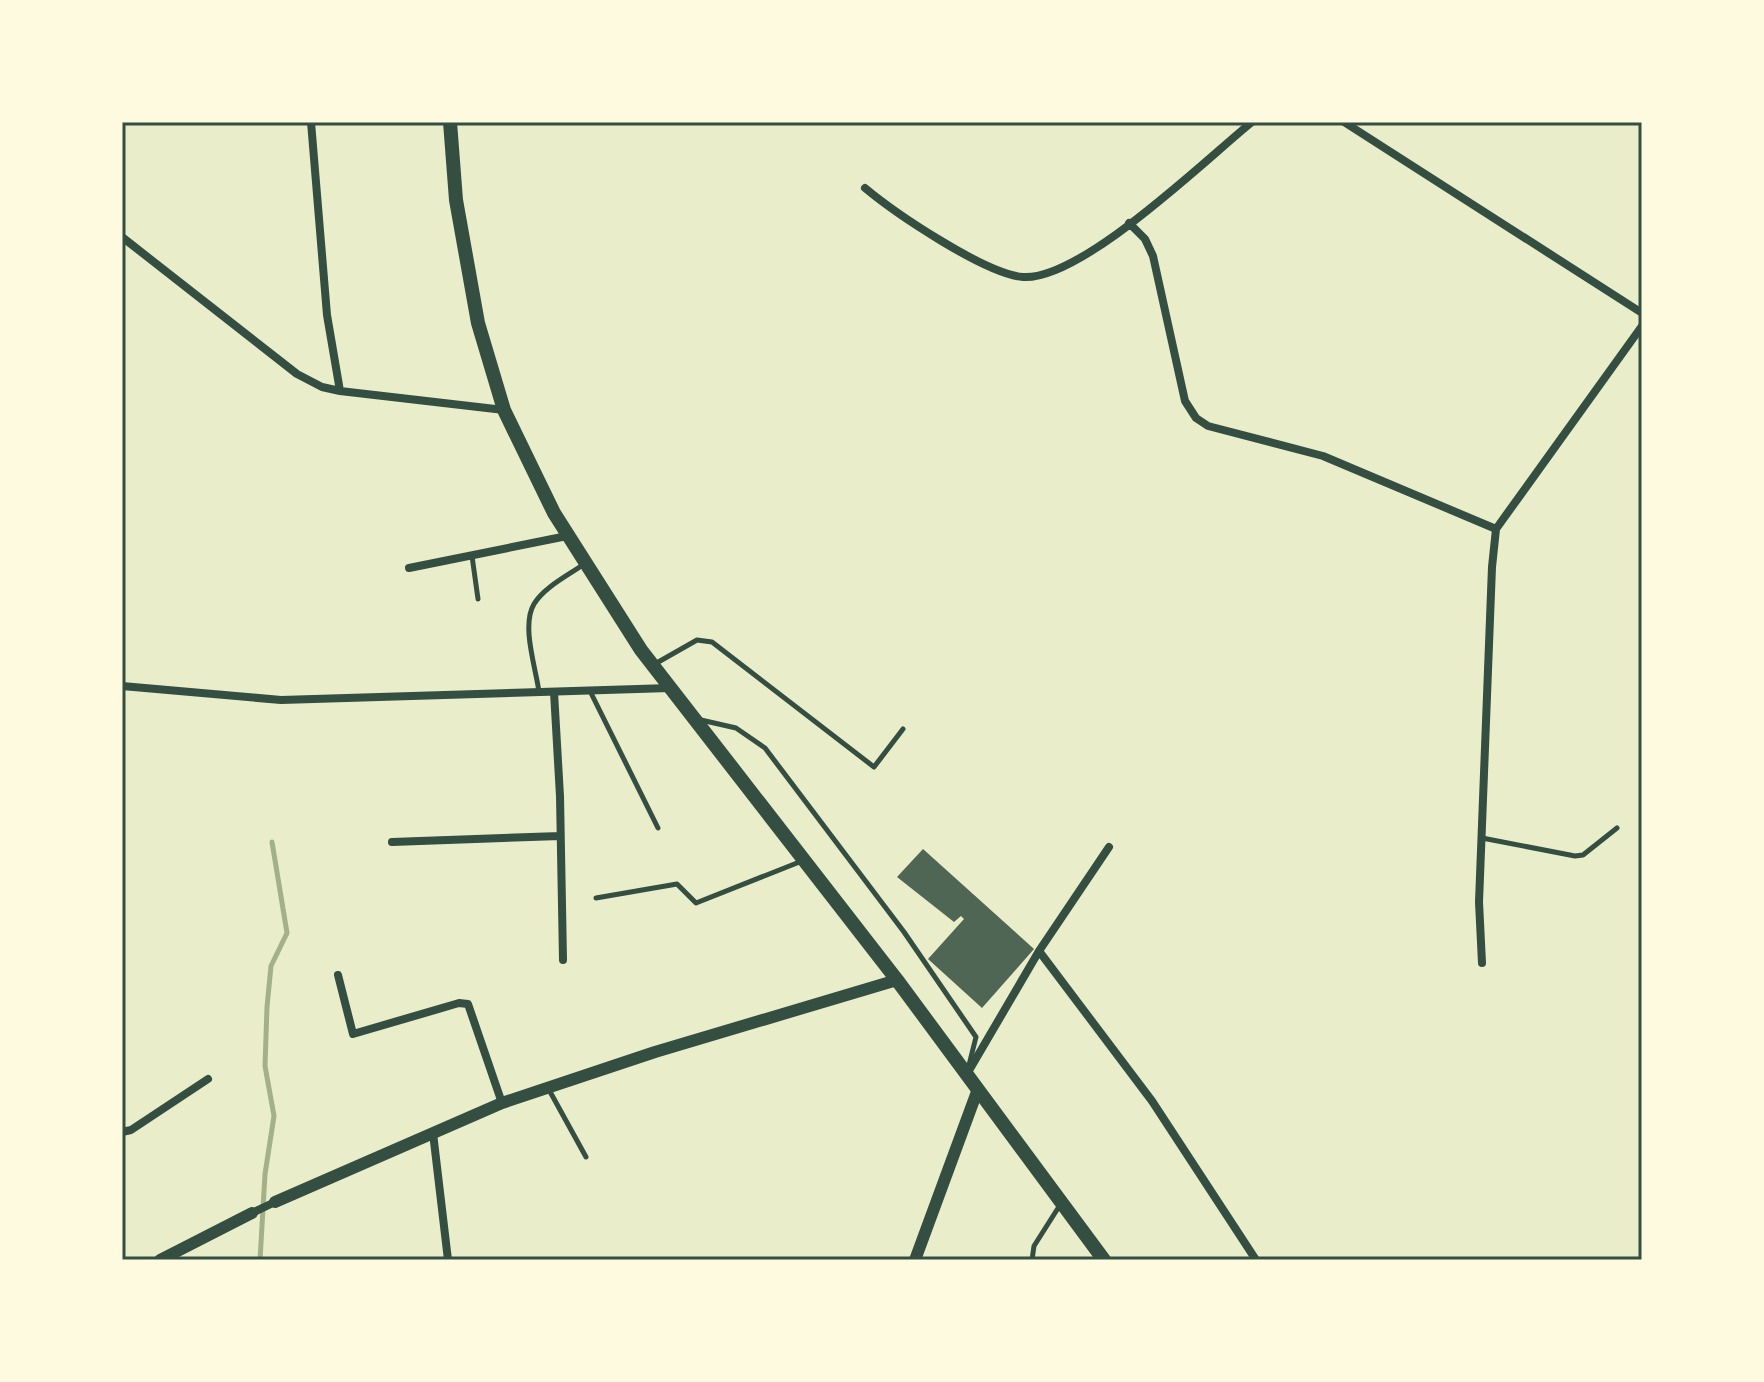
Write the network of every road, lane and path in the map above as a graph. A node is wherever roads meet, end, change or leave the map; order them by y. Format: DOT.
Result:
graph roads {
  1 [pos="311,122"];
  2 [pos="450,122"];
  3 [pos="1252,122"];
  4 [pos="1344,122"];
  5 [pos="865,188"];
  6 [pos="1129,223"];
  7 [pos="122,237"];
  8 [pos="1642,313"];
  9 [pos="1642,326"];
  10 [pos="340,391"];
  11 [pos="504,410"];
  12 [pos="1496,529"];
  13 [pos="567,536"];
  14 [pos="472,555"];
  15 [pos="584,564"];
  16 [pos="409,568"];
  17 [pos="478,599"];
  18 [pos="652,665"];
  19 [pos="122,686"];
  20 [pos="670,688"];
  21 [pos="590,691"];
  22 [pos="554,692"];
  23 [pos="539,693"];
  24 [pos="692,717"];
  25 [pos="903,729"];
  26 [pos="658,828"];
  27 [pos="1617,828"];
  28 [pos="560,836"];
  29 [pos="1482,838"];
  30 [pos="392,842"];
  31 [pos="1109,847"];
  32 [pos="803,860"];
  33 [pos="596,898"];
  34 [pos="1039,951"];
  35 [pos="563,960"];
  36 [pos="1482,963"];
  37 [pos="338,975"];
  38 [pos="897,980"];
  39 [pos="967,1074"];
  40 [pos="208,1079"];
  41 [pos="547,1087"];
  42 [pos="978,1089"];
  43 [pos="502,1103"];
  44 [pos="122,1132"];
  45 [pos="433,1133"];
  46 [pos="586,1157"];
  47 [pos="275,1202"];
  48 [pos="1062,1203"];
  49 [pos="252,1213"];
  50 [pos="160,1260"];
  51 [pos="448,1260"];
  52 [pos="915,1260"];
  53 [pos="1032,1260"];
  54 [pos="1104,1260"];
  55 [pos="1256,1260"];
  1 -- 10 [label="street"];
  2 -- 11 [label="main road"];
  3 -- 6 [label="street"];
  4 -- 8 [label="street"];
  5 -- 6 [label="street"];
  6 -- 12 [label="street"];
  7 -- 10 [label="street"];
  9 -- 12 [label="street"];
  10 -- 11 [label="street"];
  11 -- 13 [label="main road"];
  12 -- 29 [label="street"];
  13 -- 14 [label="street"];
  13 -- 15 [label="main road"];
  14 -- 16 [label="street"];
  14 -- 17 [label="lane"];
  15 -- 18 [label="main road"];
  15 -- 23 [label="lane"];
  18 -- 20 [label="main road"];
  18 -- 25 [label="lane"];
  19 -- 23 [label="street"];
  20 -- 21 [label="street"];
  20 -- 24 [label="main road"];
  21 -- 22 [label="street"];
  21 -- 26 [label="lane"];
  22 -- 23 [label="street"];
  22 -- 28 [label="street"];
  24 -- 32 [label="main road"];
  24 -- 39 [label="lane"];
  27 -- 29 [label="lane"];
  28 -- 30 [label="street"];
  28 -- 35 [label="street"];
  29 -- 36 [label="street"];
  31 -- 34 [label="street"];
  32 -- 33 [label="lane"];
  32 -- 38 [label="main road"];
  34 -- 39 [label="street"];
  34 -- 55 [label="street"];
  37 -- 43 [label="street"];
  38 -- 39 [label="main road"];
  38 -- 41 [label="street"];
  39 -- 42 [label="main road"];
  40 -- 44 [label="street"];
  41 -- 43 [label="street"];
  41 -- 46 [label="lane"];
  42 -- 48 [label="main road"];
  42 -- 52 [label="street"];
  43 -- 45 [label="street"];
  45 -- 47 [label="street"];
  45 -- 51 [label="street"];
  47 -- 49 [label="street"];
  48 -- 53 [label="lane"];
  48 -- 54 [label="main road"];
  49 -- 50 [label="street"];
}
